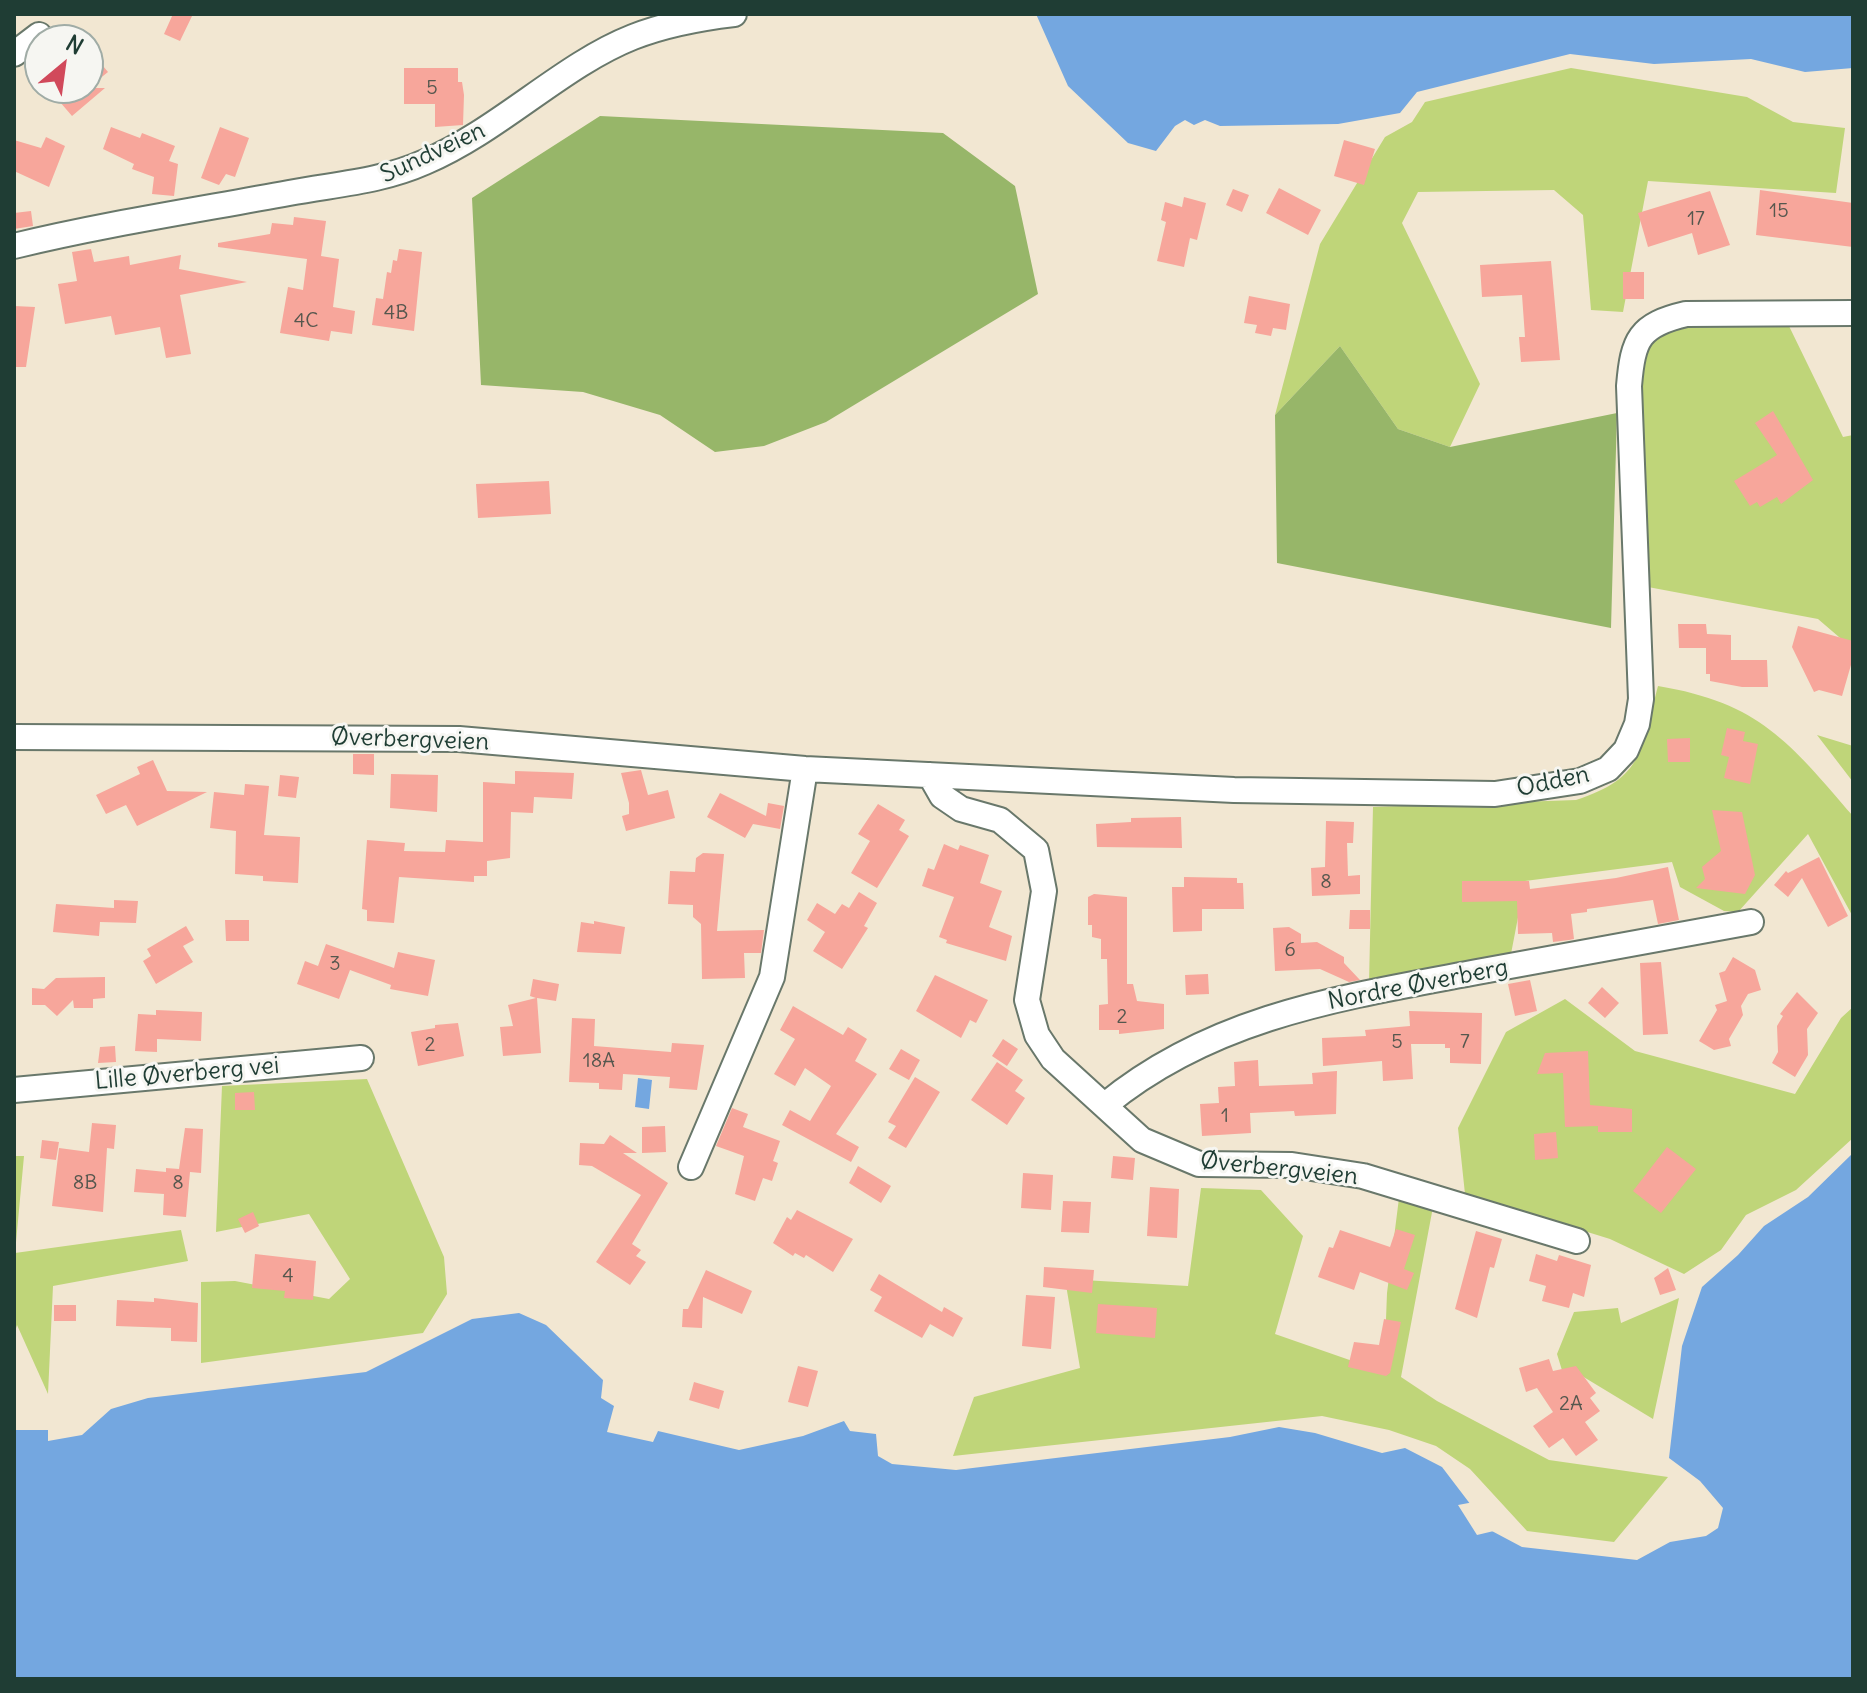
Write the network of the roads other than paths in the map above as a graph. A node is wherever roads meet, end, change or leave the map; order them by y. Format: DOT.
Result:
graph roads {
  1 [pos="734,14"];
  2 [pos="14,246"];
  3 [pos="1853,313"];
  4 [pos="14,737"];
  5 [pos="805,769"];
  6 [pos="930,775"];
  7 [pos="1751,922"];
  8 [pos="361,1058"];
  9 [pos="14,1090"];
  10 [pos="1105,1105"];
  11 [pos="691,1167"];
  12 [pos="1577,1241"];
  1 -- 2 [label="street, Sundveien"];
  3 -- 6 [label="street, Odden"];
  4 -- 5 [label="street, Øverbergveien"];
  5 -- 6 [label="street, Øverbergveien"];
  5 -- 11 [label="street"];
  6 -- 10 [label="street, Øverbergveien"];
  7 -- 10 [label="street, Nordre Øverberg"];
  8 -- 9 [label="street, Lille Øverberg vei"];
  10 -- 12 [label="street, Øverbergveien"];
}
